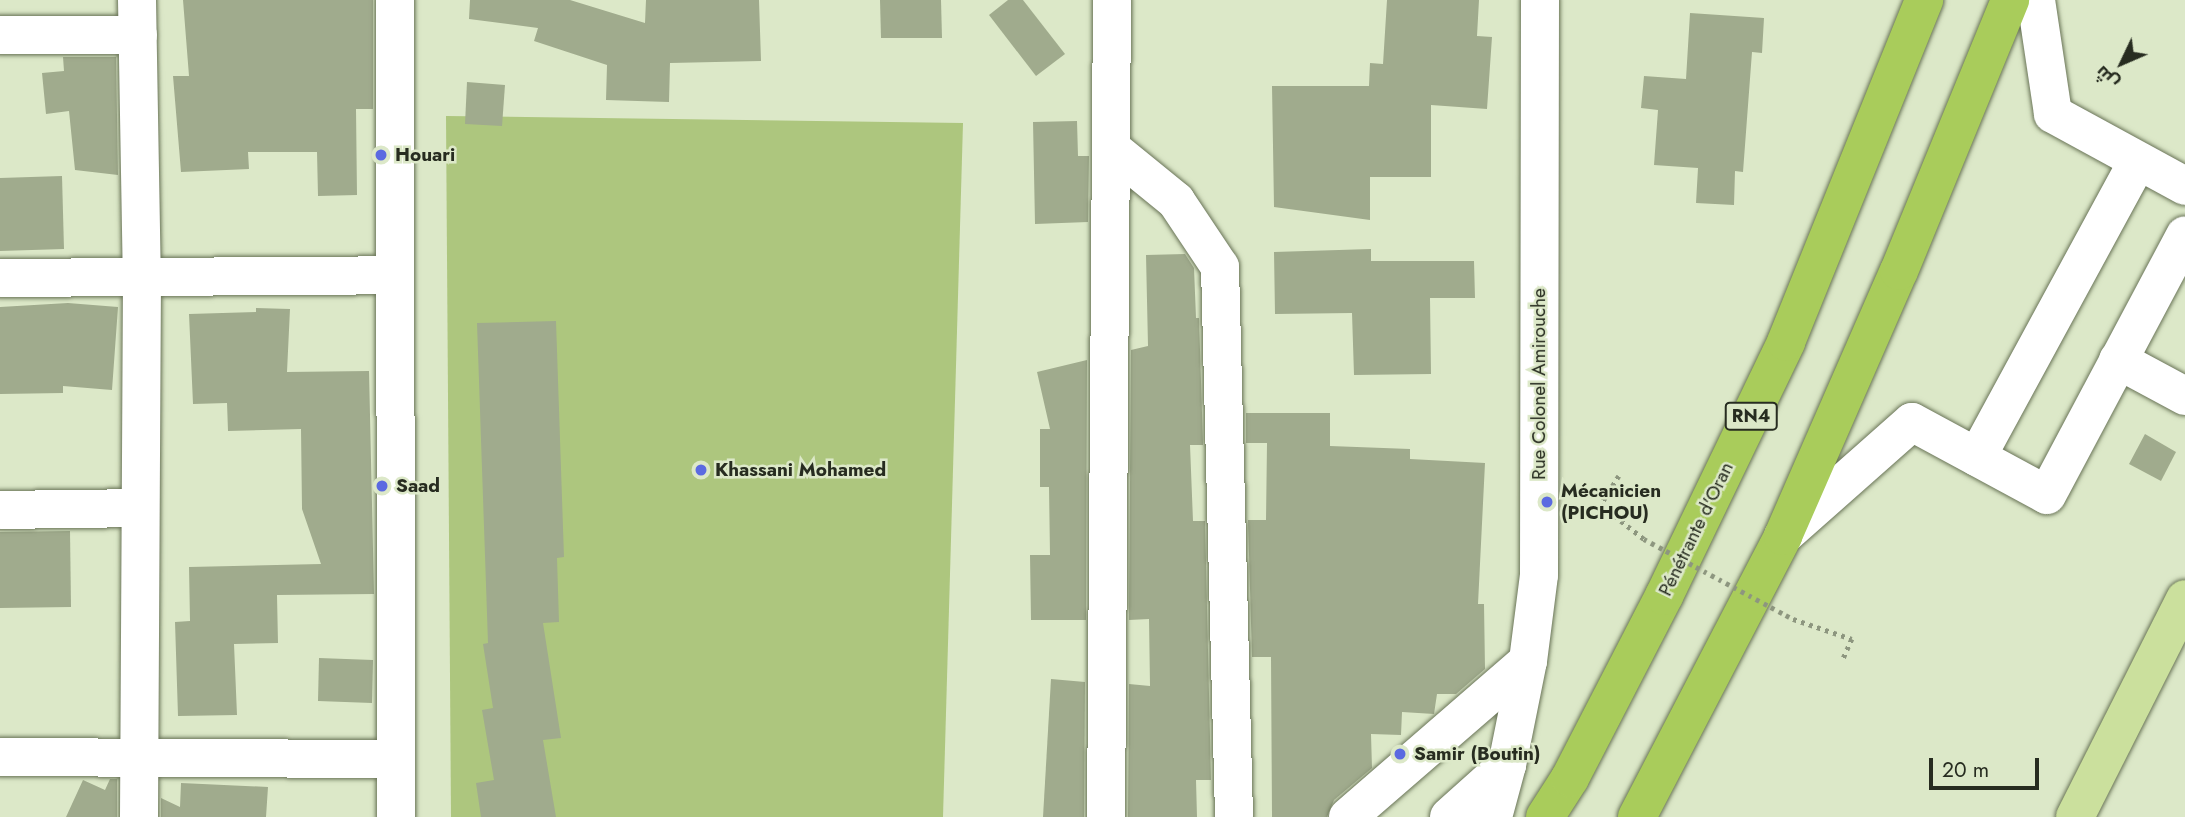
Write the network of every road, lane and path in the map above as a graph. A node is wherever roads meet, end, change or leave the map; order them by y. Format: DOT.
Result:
graph roads {
  1 [pos="395,0"];
  2 [pos="1112,0"];
  3 [pos="1540,0"];
  4 [pos="1924,0"];
  5 [pos="2010,0"];
  6 [pos="2036,0"];
  7 [pos="137,17"];
  8 [pos="0,35"];
  9 [pos="1111,148"];
  10 [pos="2138,161"];
  11 [pos="2185,186"];
  12 [pos="2185,235"];
  13 [pos="395,275"];
  14 [pos="0,278"];
  15 [pos="142,278"];
  16 [pos="2118,360"];
  17 [pos="2185,396"];
  18 [pos="1977,457"];
  19 [pos="1619,476"];
  20 [pos="140,508"];
  21 [pos="0,510"];
  22 [pos="1783,536"];
  23 [pos="2185,599"];
  24 [pos="1843,659"];
  25 [pos="1528,661"];
  26 [pos="0,757"];
  27 [pos="396,759"];
  28 [pos="139,760"];
  29 [pos="1507,765"];
  30 [pos="139,817"];
  31 [pos="396,817"];
  32 [pos="1106,817"];
  33 [pos="1234,817"];
  34 [pos="1348,817"];
  35 [pos="1449,817"];
  36 [pos="1493,817"];
  37 [pos="1545,817"];
  38 [pos="1637,817"];
  39 [pos="2076,817"];
  1 -- 13 [label="street"];
  2 -- 9 [label="street"];
  3 -- 25 [label="street, Rue Colonel Amirouche"];
  4 -- 37 [label="highway, Pénétrante d'Oran / RN4"];
  5 -- 22 [label="highway"];
  6 -- 10 [label="street"];
  7 -- 8 [label="street"];
  7 -- 15 [label="street"];
  9 -- 32 [label="street"];
  9 -- 33 [label="street"];
  10 -- 11 [label="street"];
  10 -- 18 [label="street"];
  12 -- 16 [label="street"];
  13 -- 15 [label="street"];
  13 -- 27 [label="street"];
  14 -- 15 [label="street"];
  15 -- 20 [label="street"];
  16 -- 17 [label="street"];
  16 -- 18 [label="street"];
  18 -- 22 [label="street"];
  19 -- 24 [label="path, bridge"];
  20 -- 21 [label="street"];
  20 -- 28 [label="street"];
  22 -- 38 [label="highway"];
  23 -- 39 [label="main road"];
  25 -- 29 [label="street, Rue Colonel Amirouche"];
  25 -- 34 [label="street"];
  26 -- 28 [label="street"];
  27 -- 28 [label="street"];
  27 -- 31 [label="street"];
  28 -- 30 [label="street"];
  29 -- 35 [label="street"];
  29 -- 36 [label="street, Rue Colonel Amirouche"];
}
